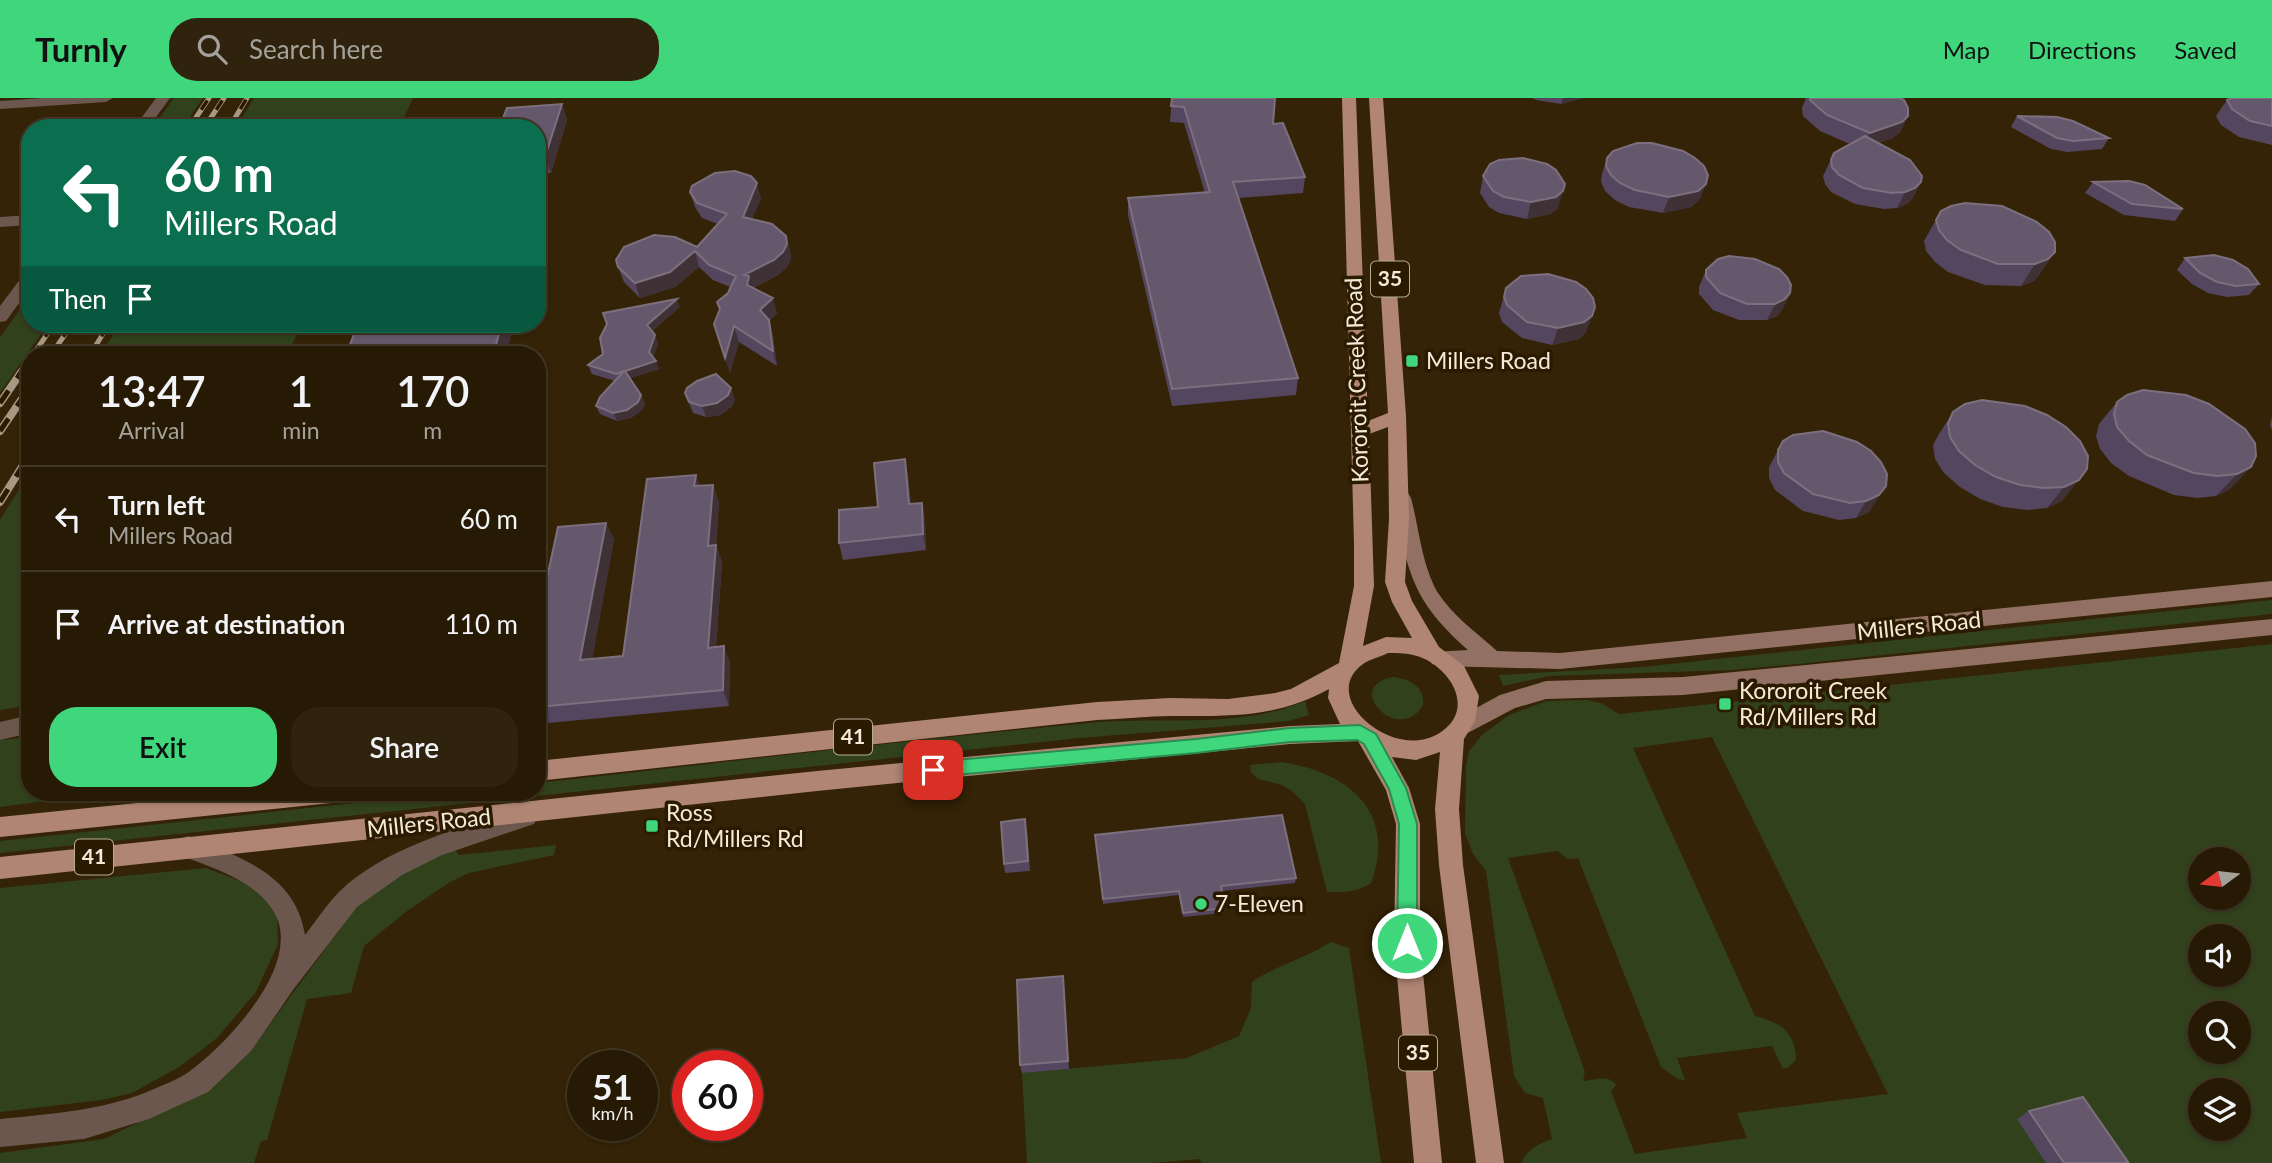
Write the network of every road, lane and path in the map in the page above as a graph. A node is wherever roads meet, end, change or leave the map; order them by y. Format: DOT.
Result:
graph roads {
  1 [pos="106,98"];
  2 [pos="163,98"];
  3 [pos="1349,98"];
  4 [pos="1376,98"];
  5 [pos="0,104"];
  6 [pos="148,119"];
  7 [pos="1350,141"];
  8 [pos="1380,143"];
  9 [pos="21,221"];
  10 [pos="0,222"];
  11 [pos="21,290"];
  12 [pos="0,317"];
  13 [pos="1397,416"];
  14 [pos="1360,430"];
  15 [pos="1398,488"];
  16 [pos="2272,589"];
  17 [pos="2272,627"];
  18 [pos="1436,655"];
  19 [pos="1491,659"];
  20 [pos="1346,665"];
  21 [pos="21,726"];
  22 [pos="0,731"];
  23 [pos="1458,732"];
  24 [pos="1365,736"];
  25 [pos="546,770"];
  26 [pos="253,801"];
  27 [pos="541,812"];
  28 [pos="0,827"];
  29 [pos="188,848"];
  30 [pos="0,867"];
  31 [pos="284,981"];
  32 [pos="0,1133"];
  33 [pos="1428,1163"];
  34 [pos="1490,1163"];
  1 -- 5 [label="street"];
  2 -- 6 [label="street"];
  3 -- 7 [label="main road, Kororoit Creek Road / 35"];
  4 -- 8 [label="main road, Kororoit Creek Road / 35"];
  7 -- 8 [label="main road"];
  7 -- 14 [label="main road, Kororoit Creek Road / 35"];
  8 -- 13 [label="main road, Kororoit Creek Road / 35"];
  9 -- 10 [label="street"];
  11 -- 12 [label="street"];
  13 -- 14 [label="main road"];
  13 -- 15 [label="main road, Kororoit Creek Road / 35"];
  14 -- 20 [label="main road, Kororoit Creek Road / 35"];
  15 -- 18 [label="main road, Kororoit Creek Road / 35"];
  15 -- 19 [label="main road"];
  16 -- 19 [label="main road, Millers Road"];
  17 -- 23 [label="main road, Millers Road"];
  18 -- 19 [label="main road, Millers Road"];
  18 -- 20 [label="main road"];
  18 -- 23 [label="main road, 35"];
  20 -- 24 [label="main road, 35"];
  20 -- 25 [label="main road, 41"];
  21 -- 22 [label="street"];
  23 -- 24 [label="main road"];
  23 -- 34 [label="main road, 35"];
  24 -- 27 [label="main road, Millers Road / 41"];
  24 -- 33 [label="main road, 35"];
  26 -- 28 [label="main road, 41"];
  27 -- 29 [label="main road, Millers Road / 41"];
  27 -- 31 [label="street"];
  29 -- 30 [label="main road, Millers Road / 41"];
  29 -- 31 [label="street"];
  31 -- 32 [label="street"];
}
